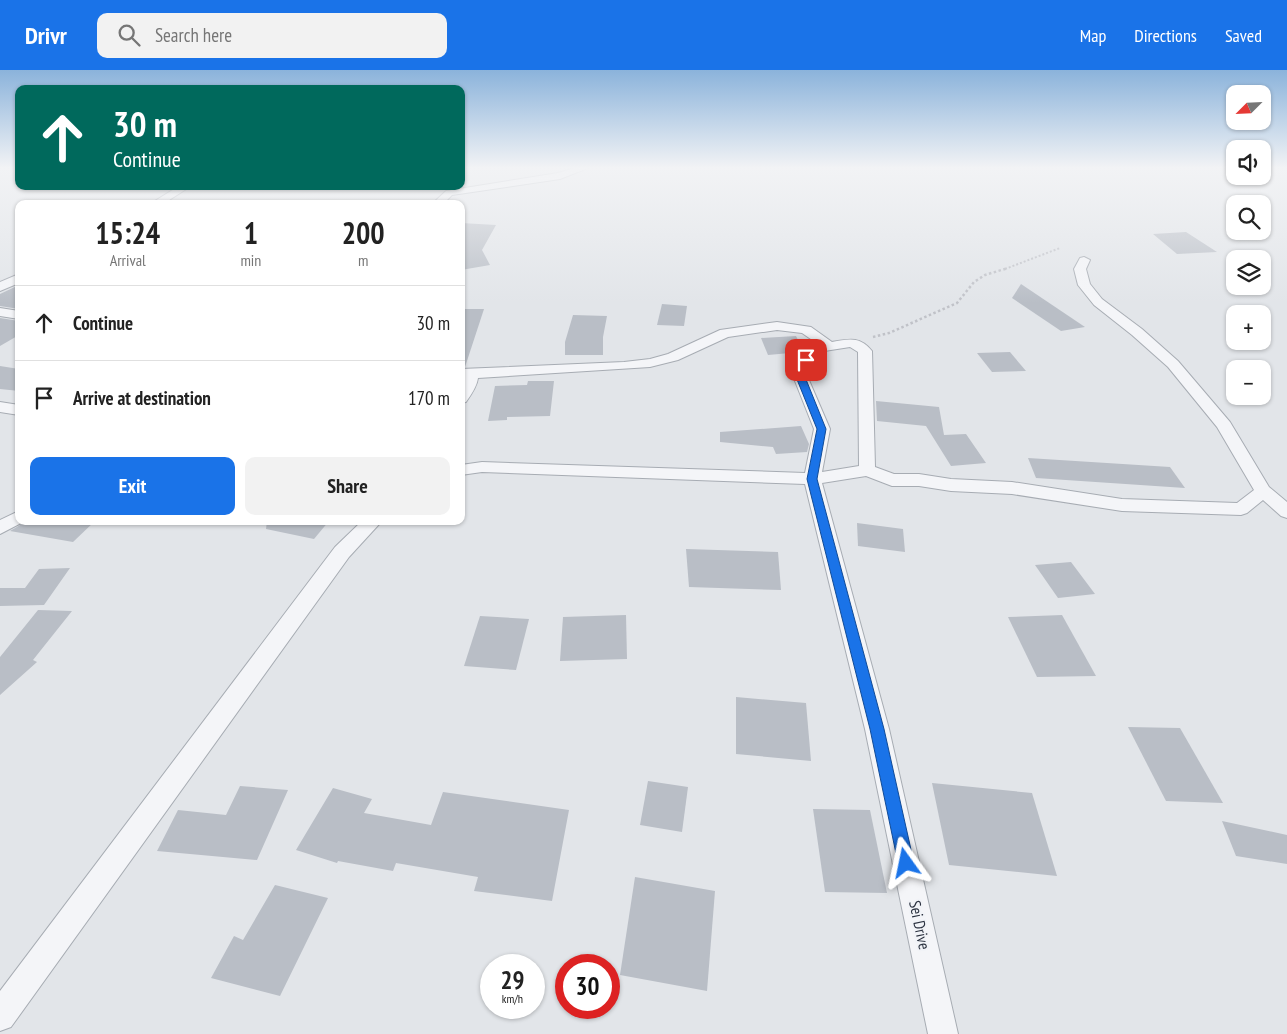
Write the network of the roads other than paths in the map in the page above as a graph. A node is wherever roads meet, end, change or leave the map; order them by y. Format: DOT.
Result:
graph roads {
  1 [pos="1084,260"];
  2 [pos="15,280"];
  3 [pos="0,288"];
  4 [pos="0,312"];
  5 [pos="15,314"];
  6 [pos="828,345"];
  7 [pos="466,374"];
  8 [pos="465,392"];
  9 [pos="0,407"];
  10 [pos="15,409"];
  11 [pos="465,469"];
  12 [pos="867,470"];
  13 [pos="812,479"];
  14 [pos="1263,491"];
  15 [pos="1287,512"];
  16 [pos="15,519"];
  17 [pos="369,525"];
  18 [pos="0,528"];
  19 [pos="0,1016"];
  20 [pos="943,1034"];
  1 -- 14 [label="street"];
  2 -- 3 [label="street"];
  4 -- 5 [label="street"];
  6 -- 7 [label="street"];
  6 -- 12 [label="street"];
  6 -- 13 [label="street"];
  7 -- 8 [label="street"];
  9 -- 10 [label="street"];
  11 -- 13 [label="street"];
  12 -- 13 [label="street"];
  12 -- 14 [label="street"];
  13 -- 20 [label="street, Sei Drive"];
  14 -- 15 [label="street"];
  16 -- 18 [label="street"];
  17 -- 19 [label="street"];
}
